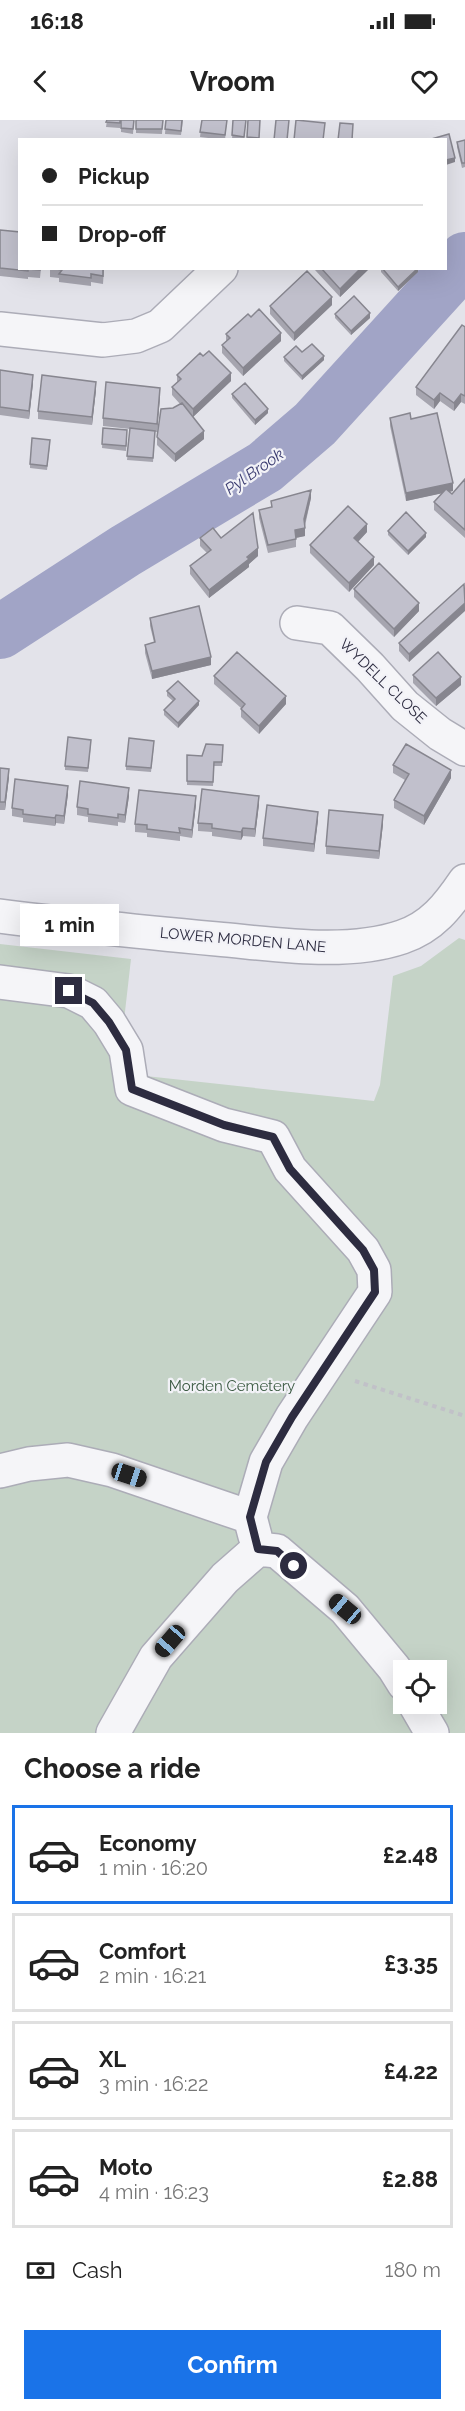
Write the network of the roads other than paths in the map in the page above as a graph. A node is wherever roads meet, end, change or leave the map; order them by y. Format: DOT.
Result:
graph roads {
  1 [pos="219,270"];
  2 [pos="0,329"];
  3 [pos="297,623"];
  4 [pos="465,749"];
  5 [pos="464,882"];
  6 [pos="0,916"];
  7 [pos="0,982"];
  8 [pos="0,1471"];
  9 [pos="250,1517"];
  10 [pos="258,1549"];
  11 [pos="393,1667"];
  12 [pos="421,1714"];
  13 [pos="113,1733"];
  14 [pos="432,1733"];
  1 -- 2 [label="street"];
  3 -- 4 [label="street, WYDELL CLOSE"];
  5 -- 6 [label="street, LOWER MORDEN LANE"];
  7 -- 9 [label="street"];
  8 -- 9 [label="street"];
  9 -- 10 [label="street"];
  10 -- 11 [label="street"];
  10 -- 13 [label="street"];
  12 -- 14 [label="street"];
}
